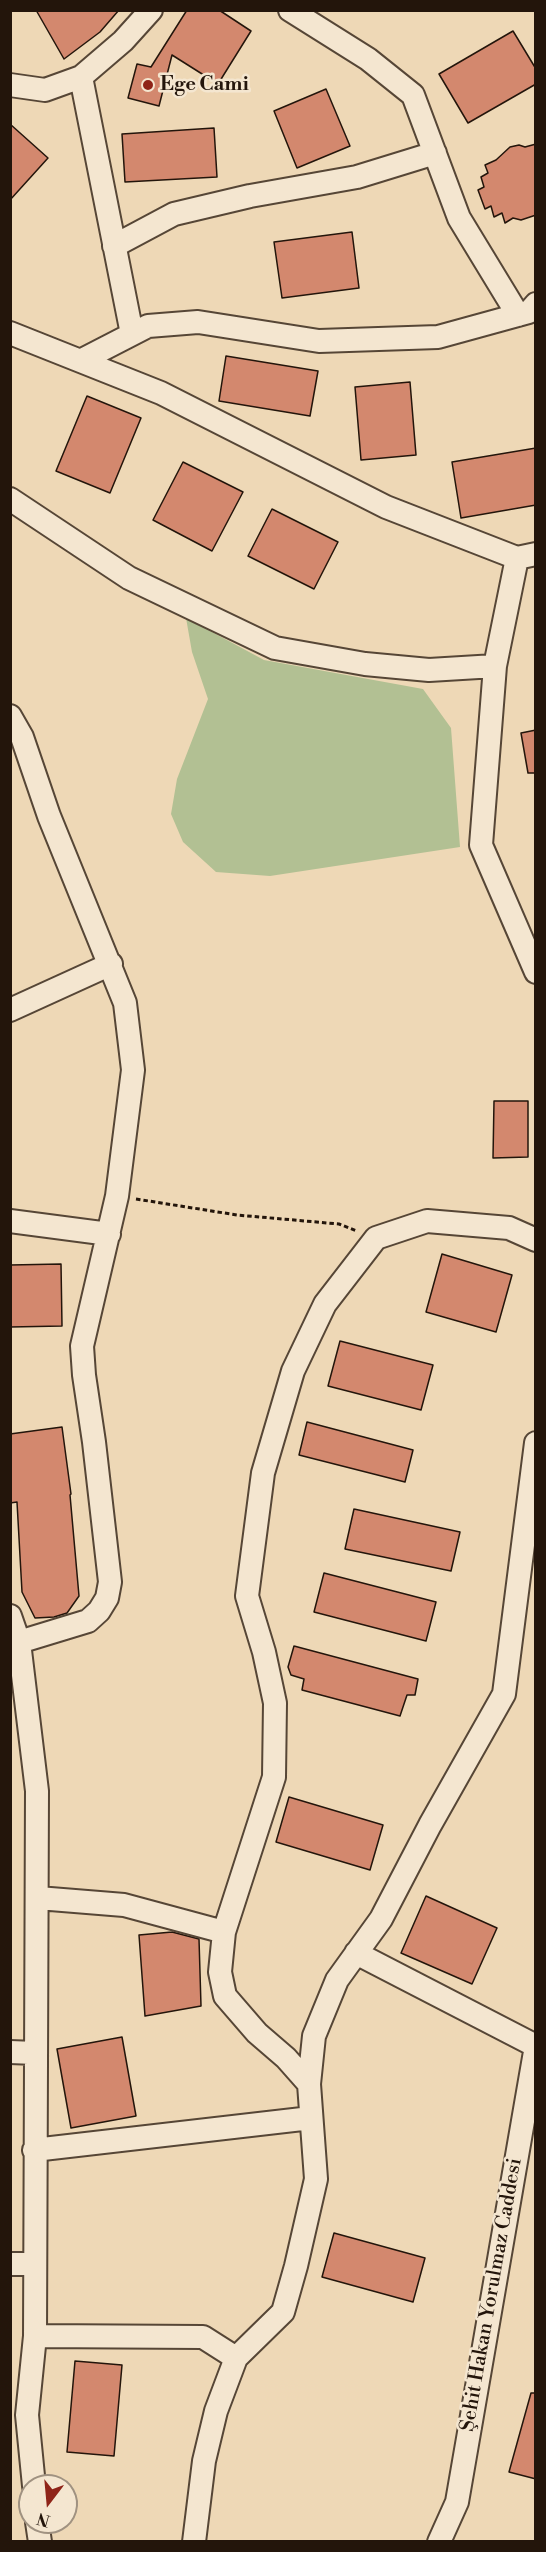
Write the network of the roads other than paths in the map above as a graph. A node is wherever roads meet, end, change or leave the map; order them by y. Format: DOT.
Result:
graph roads {
  1 [pos="145,13"];
  2 [pos="300,13"];
  3 [pos="81,77"];
  4 [pos="10,85"];
  5 [pos="435,153"];
  6 [pos="114,246"];
  7 [pos="527,310"];
  8 [pos="10,333"];
  9 [pos="132,334"];
  10 [pos="82,360"];
  11 [pos="10,499"];
  12 [pos="526,556"];
  13 [pos="495,666"];
  14 [pos="10,716"];
  15 [pos="111,964"];
  16 [pos="536,972"];
  17 [pos="10,1010"];
  18 [pos="10,1221"];
  19 [pos="109,1234"];
  20 [pos="536,1240"];
  21 [pos="536,1443"];
  22 [pos="10,1616"];
  23 [pos="19,1642"];
  24 [pos="21,1735"];
  25 [pos="38,1898"];
  26 [pos="224,1932"];
  27 [pos="356,1953"];
  28 [pos="536,2046"];
  29 [pos="10,2052"];
  30 [pos="35,2053"];
  31 [pos="309,2084"];
  32 [pos="312,2118"];
  33 [pos="34,2150"];
  34 [pos="10,2264"];
  35 [pos="35,2264"];
  36 [pos="35,2336"];
  37 [pos="236,2358"];
  38 [pos="32,2474"];
  39 [pos="194,2541"];
  40 [pos="439,2541"];
  1 -- 3 [label="street"];
  2 -- 5 [label="street"];
  3 -- 4 [label="street"];
  3 -- 6 [label="street"];
  5 -- 6 [label="street"];
  5 -- 7 [label="street"];
  6 -- 9 [label="street"];
  7 -- 9 [label="street"];
  8 -- 10 [label="street"];
  9 -- 10 [label="street"];
  10 -- 12 [label="street"];
  11 -- 13 [label="street"];
  12 -- 13 [label="street"];
  13 -- 16 [label="street"];
  14 -- 15 [label="street"];
  15 -- 17 [label="street"];
  15 -- 19 [label="street"];
  18 -- 19 [label="street"];
  19 -- 23 [label="street"];
  20 -- 26 [label="street"];
  21 -- 27 [label="street"];
  22 -- 23 [label="street"];
  23 -- 24 [label="street"];
  24 -- 25 [label="street"];
  25 -- 26 [label="street"];
  25 -- 30 [label="street"];
  26 -- 31 [label="street"];
  27 -- 28 [label="street"];
  27 -- 31 [label="street"];
  28 -- 40 [label="street, Şehit Hakan Yorulmaz Caddesi"];
  29 -- 30 [label="street"];
  30 -- 33 [label="street"];
  31 -- 32 [label="street"];
  32 -- 33 [label="street"];
  32 -- 37 [label="street"];
  33 -- 35 [label="street"];
  34 -- 35 [label="street"];
  35 -- 36 [label="street"];
  36 -- 37 [label="street"];
  36 -- 38 [label="street"];
  37 -- 39 [label="street"];
}
